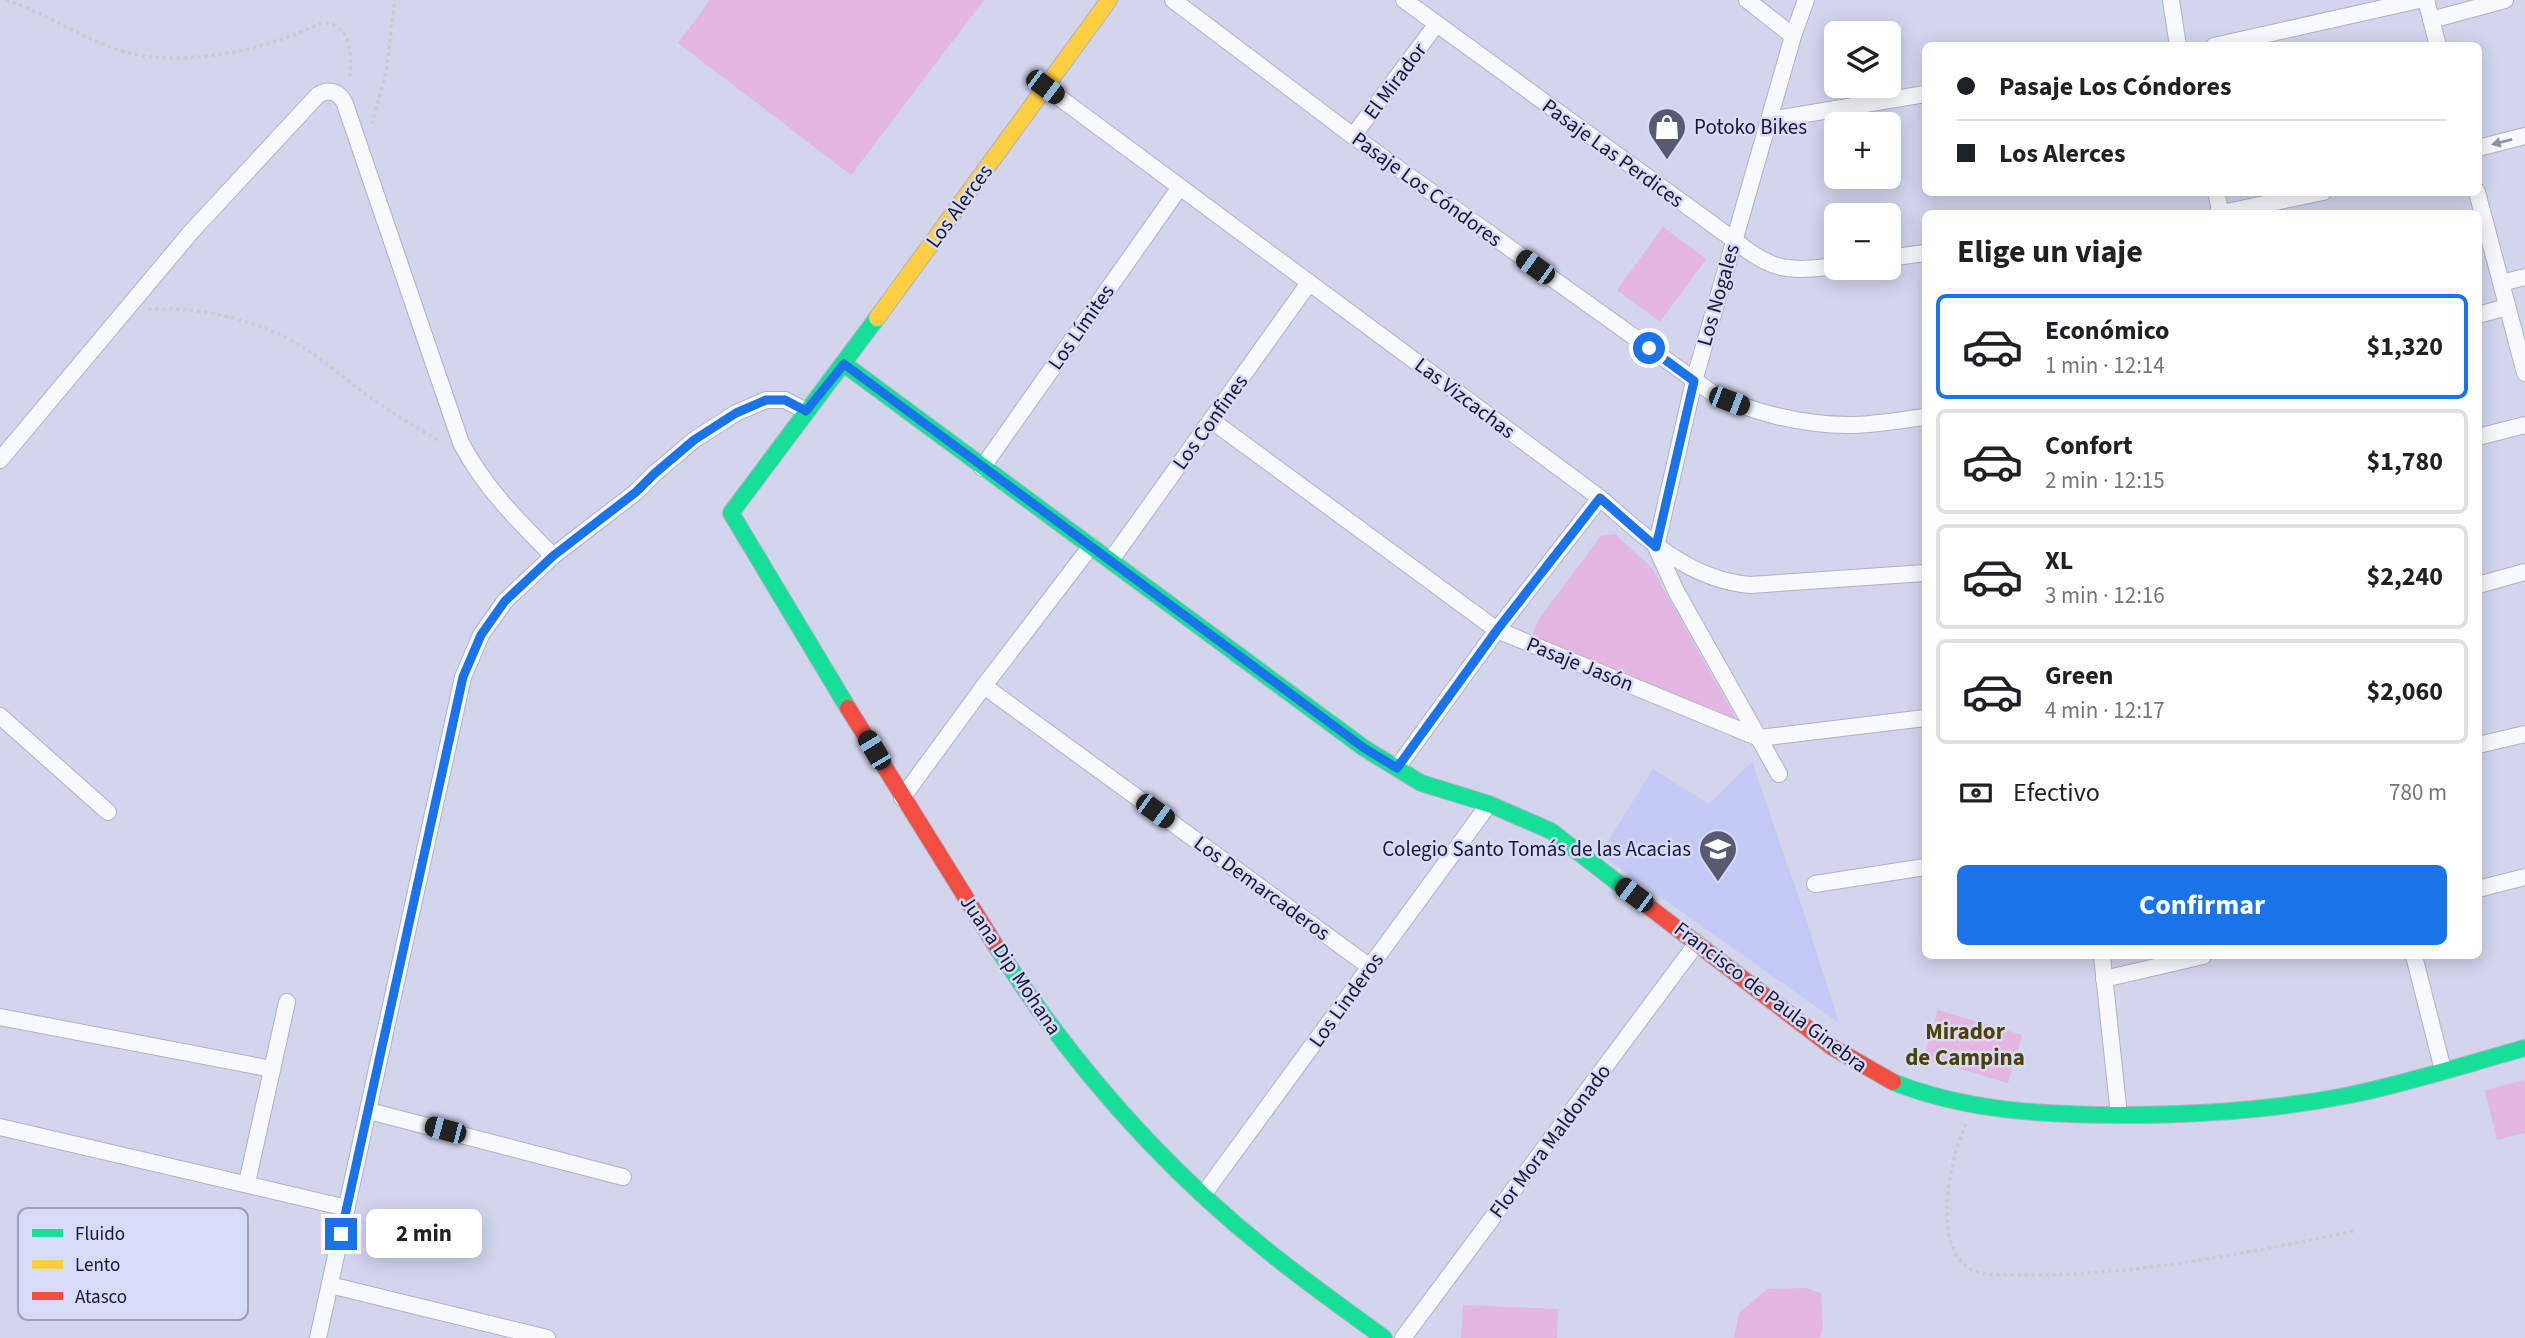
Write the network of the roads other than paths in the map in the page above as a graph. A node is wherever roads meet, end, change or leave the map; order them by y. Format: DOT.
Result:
graph roads {
  1 [pos="1109,0"];
  2 [pos="1173,0"];
  3 [pos="1404,0"];
  4 [pos="1747,0"];
  5 [pos="1807,0"];
  6 [pos="2171,0"];
  7 [pos="2419,0"];
  8 [pos="2426,0"];
  9 [pos="2505,0"];
  10 [pos="2431,20"];
  11 [pos="1436,26"];
  12 [pos="1793,36"];
  13 [pos="2177,42"];
  14 [pos="2232,42"];
  15 [pos="2437,42"];
  16 [pos="1045,87"];
  17 [pos="1922,95"];
  18 [pos="1770,120"];
  19 [pos="1353,136"];
  20 [pos="2525,136"];
  21 [pos="2482,147"];
  22 [pos="1180,187"];
  23 [pos="2303,196"];
  24 [pos="2235,210"];
  25 [pos="2482,211"];
  26 [pos="1734,240"];
  27 [pos="1922,253"];
  28 [pos="1901,256"];
  29 [pos="1824,267"];
  30 [pos="2525,277"];
  31 [pos="1309,283"];
  32 [pos="2501,283"];
  33 [pos="2507,307"];
  34 [pos="2482,314"];
  35 [pos="844,364"];
  36 [pos="2525,373"];
  37 [pos="1694,381"];
  38 [pos="806,411"];
  39 [pos="1922,417"];
  40 [pos="1211,420"];
  41 [pos="2525,425"];
  42 [pos="2482,436"];
  43 [pos="0,460"];
  44 [pos="982,468"];
  45 [pos="1600,498"];
  46 [pos="731,513"];
  47 [pos="1091,546"];
  48 [pos="1656,547"];
  49 [pos="553,556"];
  50 [pos="1111,560"];
  51 [pos="2525,572"];
  52 [pos="1922,573"];
  53 [pos="2482,584"];
  54 [pos="1497,630"];
  55 [pos="984,686"];
  56 [pos="0,716"];
  57 [pos="1922,718"];
  58 [pos="2525,733"];
  59 [pos="1759,738"];
  60 [pos="2482,744"];
  61 [pos="1397,768"];
  62 [pos="1779,774"];
  63 [pos="902,798"];
  64 [pos="1489,804"];
  65 [pos="108,812"];
  66 [pos="1922,867"];
  67 [pos="2525,877"];
  68 [pos="1815,884"];
  69 [pos="2482,888"];
  70 [pos="1697,943"];
  71 [pos="2102,959"];
  72 [pos="2190,959"];
  73 [pos="2415,959"];
  74 [pos="1370,967"];
  75 [pos="2104,979"];
  76 [pos="287,1002"];
  77 [pos="0,1017"];
  78 [pos="2525,1048"];
  79 [pos="272,1069"];
  80 [pos="2443,1070"];
  81 [pos="369,1111"];
  82 [pos="2119,1115"];
  83 [pos="0,1126"];
  84 [pos="623,1177"];
  85 [pos="247,1182"];
  86 [pos="1203,1195"];
  87 [pos="347,1208"];
  88 [pos="330,1285"];
  89 [pos="318,1338"];
  90 [pos="547,1338"];
  91 [pos="1384,1338"];
  92 [pos="1403,1338"];
  1 -- 16 [label="street, Los Alerces"];
  2 -- 19 [label="street, Pasaje Los Cóndores"];
  3 -- 11 [label="street, Pasaje Las Perdices"];
  4 -- 12 [label="street"];
  5 -- 12 [label="street, Los Nogales"];
  6 -- 13 [label="street"];
  7 -- 14 [label="street"];
  8 -- 10 [label="street"];
  9 -- 10 [label="street"];
  10 -- 15 [label="street"];
  11 -- 19 [label="street, El Mirador"];
  11 -- 26 [label="street, Pasaje Las Perdices"];
  12 -- 18 [label="street, Los Nogales"];
  16 -- 22 [label="street, Las Vizcachas"];
  16 -- 35 [label="street, Los Alerces"];
  17 -- 18 [label="street"];
  18 -- 26 [label="street, Los Nogales"];
  19 -- 37 [label="street, Pasaje Los Cóndores"];
  20 -- 21 [label="street, one-way"];
  22 -- 31 [label="street, Las Vizcachas"];
  22 -- 44 [label="street, Los Límites"];
  23 -- 24 [label="street"];
  25 -- 32 [label="street"];
  26 -- 29 [label="street, Pasaje Las Perdices"];
  26 -- 37 [label="street, Los Nogales"];
  27 -- 28 [label="street"];
  30 -- 32 [label="street"];
  31 -- 40 [label="street, Los Confines"];
  31 -- 45 [label="street, Las Vizcachas"];
  32 -- 33 [label="street"];
  33 -- 34 [label="street"];
  33 -- 36 [label="street"];
  35 -- 38 [label="street, Los Alerces"];
  35 -- 44 [label="street, Francisco de Paula Ginebra"];
  37 -- 39 [label="street, Pasaje Los Cóndores"];
  37 -- 48 [label="street, Los Nogales"];
  38 -- 46 [label="street, Los Alerces"];
  38 -- 49 [label="street"];
  40 -- 50 [label="street, Los Confines"];
  40 -- 54 [label="street, Pasaje Jasón"];
  41 -- 42 [label="street"];
  43 -- 49 [label="street"];
  44 -- 47 [label="street, Francisco de Paula Ginebra"];
  45 -- 48 [label="street, Las Vizcachas"];
  45 -- 54 [label="street"];
  46 -- 63 [label="street, Juana Dip Mohana"];
  47 -- 50 [label="street, Francisco de Paula Ginebra"];
  47 -- 55 [label="street"];
  48 -- 52 [label="street, Las Vizcachas"];
  48 -- 59 [label="street"];
  49 -- 81 [label="street"];
  50 -- 61 [label="street, Francisco de Paula Ginebra"];
  51 -- 53 [label="street"];
  54 -- 59 [label="street, Pasaje Jasón"];
  54 -- 61 [label="street"];
  55 -- 63 [label="street"];
  55 -- 74 [label="street, Los Demarcaderos"];
  56 -- 65 [label="street"];
  57 -- 59 [label="street, Pasaje Jasón"];
  58 -- 60 [label="street"];
  59 -- 62 [label="street"];
  61 -- 64 [label="street, Francisco de Paula Ginebra"];
  63 -- 86 [label="street, Juana Dip Mohana"];
  64 -- 70 [label="street, Francisco de Paula Ginebra"];
  64 -- 74 [label="street, Los Linderos"];
  66 -- 68 [label="street"];
  67 -- 69 [label="street"];
  70 -- 82 [label="street, Francisco de Paula Ginebra"];
  70 -- 92 [label="street, Flor Mora Maldonado"];
  71 -- 75 [label="street"];
  72 -- 75 [label="street"];
  73 -- 80 [label="street"];
  74 -- 86 [label="street, Los Linderos"];
  75 -- 82 [label="street"];
  76 -- 79 [label="street"];
  77 -- 79 [label="street"];
  78 -- 80 [label="street, Francisco de Paula Ginebra"];
  79 -- 85 [label="street"];
  80 -- 82 [label="street, Francisco de Paula Ginebra"];
  81 -- 84 [label="street"];
  81 -- 87 [label="street"];
  83 -- 85 [label="street"];
  85 -- 87 [label="street"];
  86 -- 91 [label="street, Juana Dip Mohana"];
  87 -- 88 [label="street"];
  88 -- 89 [label="street"];
  88 -- 90 [label="street"];
}
